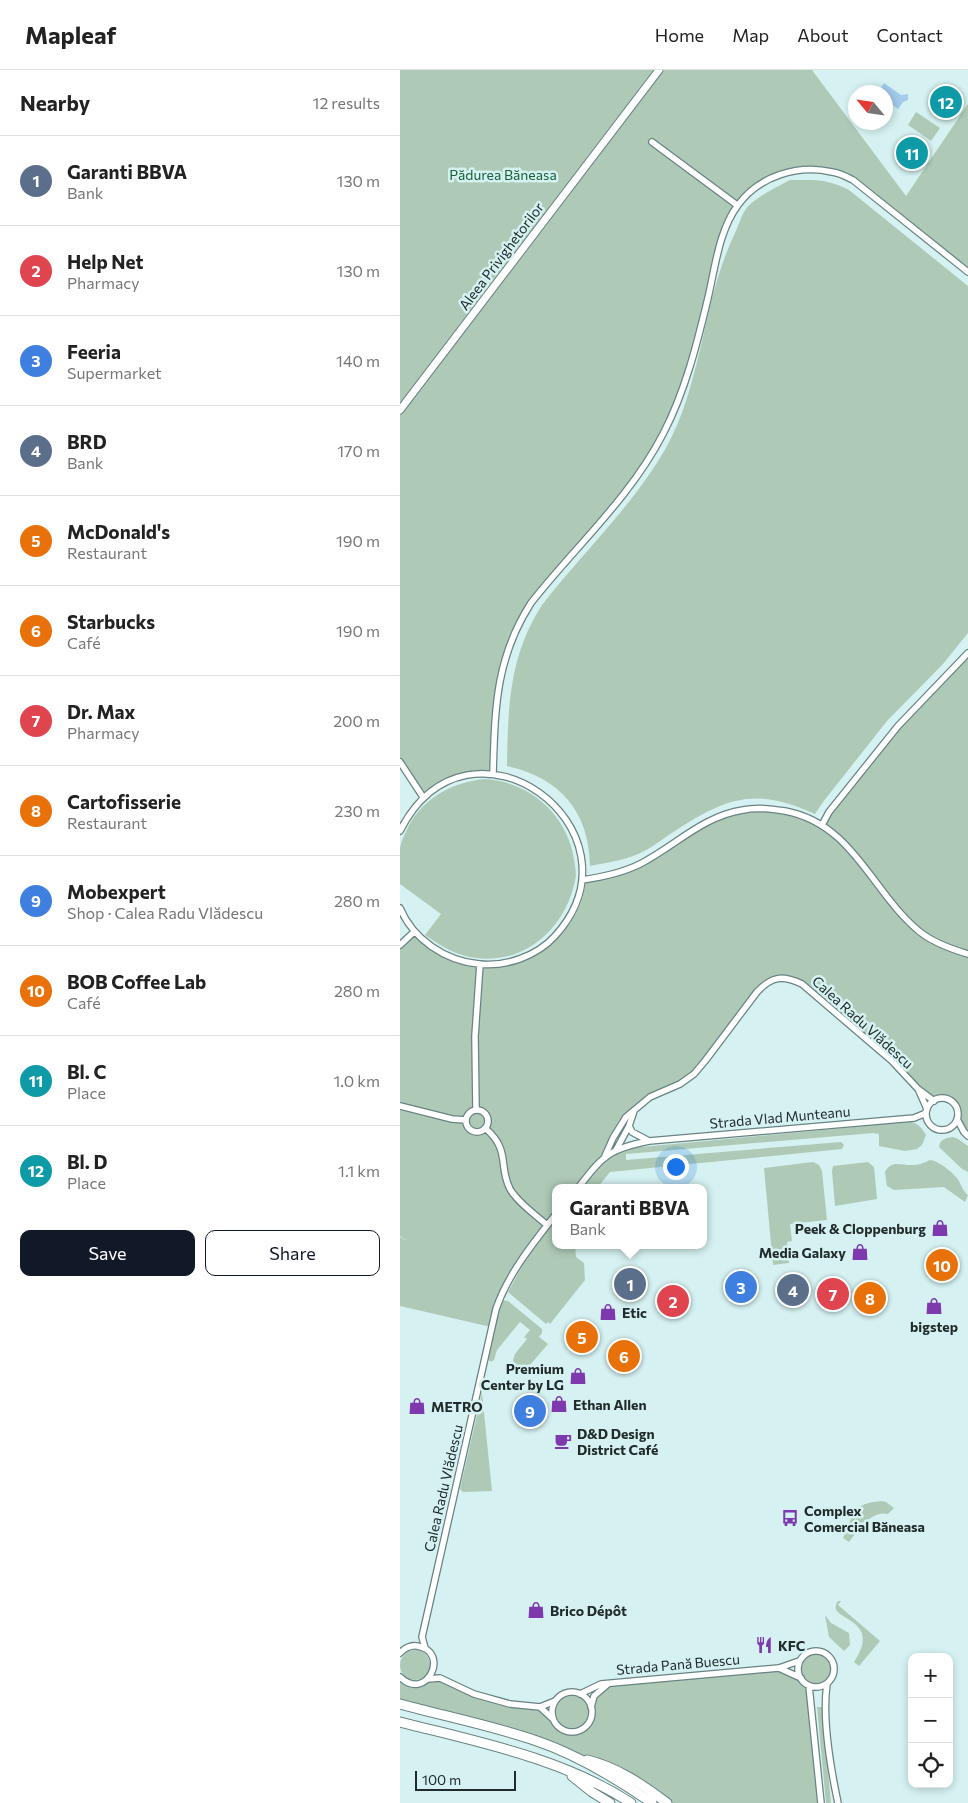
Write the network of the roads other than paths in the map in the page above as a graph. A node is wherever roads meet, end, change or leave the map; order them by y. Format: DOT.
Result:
graph roads {
  1 [pos="659,70"];
  2 [pos="652,142"];
  3 [pos="737,205"];
  4 [pos="968,272"];
  5 [pos="400,410"];
  6 [pos="968,653"];
  7 [pos="400,762"];
  8 [pos="493,774"];
  9 [pos="423,797"];
  10 [pos="822,825"];
  11 [pos="400,831"];
  12 [pos="582,880"];
  13 [pos="400,908"];
  14 [pos="414,932"];
  15 [pos="400,945"];
  16 [pos="968,954"];
  17 [pos="480,964"];
  18 [pos="918,1089"];
  19 [pos="934,1101"];
  20 [pos="400,1106"];
  21 [pos="476,1110"];
  22 [pos="635,1110"];
  23 [pos="927,1111"];
  24 [pos="914,1118"];
  25 [pos="957,1119"];
  26 [pos="466,1120"];
  27 [pos="928,1122"];
  28 [pos="620,1125"];
  29 [pos="629,1126"];
  30 [pos="485,1128"];
  31 [pos="949,1128"];
  32 [pos="966,1134"];
  33 [pos="623,1140"];
  34 [pos="649,1141"];
  35 [pos="630,1145"];
  36 [pos="616,1150"];
  37 [pos="605,1156"];
  38 [pos="581,1184"];
  39 [pos="552,1220"];
  40 [pos="548,1225"];
  41 [pos="422,1637"];
  42 [pos="413,1646"];
  43 [pos="425,1648"];
  44 [pos="400,1653"];
  45 [pos="799,1661"];
  46 [pos="434,1666"];
  47 [pos="779,1668"];
  48 [pos="400,1678"];
  49 [pos="440,1678"];
  50 [pos="800,1678"];
  51 [pos="428,1679"];
  52 [pos="610,1683"];
  53 [pos="827,1684"];
  54 [pos="809,1686"];
  55 [pos="580,1694"];
  56 [pos="555,1701"];
  57 [pos="400,1704"];
  58 [pos="591,1707"];
  59 [pos="540,1708"];
  60 [pos="553,1719"];
  61 [pos="400,1722"];
  62 [pos="570,1755"];
  63 [pos="562,1768"];
  64 [pos="610,1803"];
  65 [pos="631,1803"];
  66 [pos="652,1803"];
  67 [pos="668,1803"];
  68 [pos="821,1803"];
  69 [pos="838,1803"];
  1 -- 5 [label="street, Aleea Privighetorilor"];
  2 -- 3 [label="street"];
  3 -- 4 [label="street"];
  3 -- 8 [label="street"];
  6 -- 10 [label="street"];
  7 -- 9 [label="street"];
  8 -- 9 [label="street"];
  8 -- 12 [label="street"];
  9 -- 11 [label="street"];
  10 -- 12 [label="street"];
  10 -- 16 [label="street"];
  12 -- 17 [label="street"];
  13 -- 14 [label="street"];
  14 -- 15 [label="street"];
  14 -- 17 [label="street"];
  17 -- 21 [label="street"];
  18 -- 19 [label="street, Calea Radu Vlădescu"];
  18 -- 22 [label="street, Calea Radu Vlădescu"];
  18 -- 23 [label="street, Calea Radu Vlădescu"];
  19 -- 23 [label="street"];
  19 -- 25 [label="street"];
  20 -- 26 [label="street"];
  21 -- 26 [label="street"];
  21 -- 30 [label="street"];
  22 -- 28 [label="street, Calea Radu Vlădescu"];
  22 -- 29 [label="street, Calea Radu Vlădescu"];
  23 -- 24 [label="street, Strada Vlad Munteanu"];
  23 -- 27 [label="street"];
  24 -- 27 [label="street, Strada Vlad Munteanu"];
  24 -- 34 [label="street, Strada Vlad Munteanu"];
  25 -- 31 [label="street"];
  25 -- 32 [label="street"];
  26 -- 30 [label="street"];
  27 -- 31 [label="street"];
  28 -- 33 [label="street"];
  28 -- 37 [label="street, Calea Radu Vlădescu"];
  29 -- 33 [label="street, Calea Radu Vlădescu"];
  29 -- 34 [label="street"];
  30 -- 40 [label="street"];
  31 -- 32 [label="street"];
  33 -- 35 [label="street"];
  33 -- 36 [label="street, Calea Radu Vlădescu"];
  34 -- 35 [label="street, Calea Radu Vlădescu"];
  35 -- 36 [label="street, Calea Radu Vlădescu"];
  36 -- 37 [label="street, Calea Radu Vlădescu"];
  37 -- 38 [label="street, Calea Radu Vlădescu"];
  39 -- 40 [label="street, Calea Radu Vlădescu"];
  40 -- 41 [label="street, Calea Radu Vlădescu"];
  41 -- 42 [label="street"];
  41 -- 43 [label="street, Calea Radu Vlădescu"];
  42 -- 43 [label="street"];
  42 -- 44 [label="street"];
  43 -- 46 [label="street, Calea Radu Vlădescu"];
  45 -- 47 [label="street, Strada Pană Buescu"];
  45 -- 50 [label="street"];
  45 -- 53 [label="street"];
  46 -- 49 [label="street, Calea Radu Vlădescu"];
  46 -- 51 [label="street"];
  47 -- 50 [label="street"];
  47 -- 52 [label="street, Strada Pană Buescu"];
  48 -- 51 [label="street"];
  49 -- 51 [label="street"];
  49 -- 59 [label="street"];
  50 -- 54 [label="street"];
  52 -- 55 [label="street, Strada Pană Buescu"];
  52 -- 58 [label="street, Strada Pană Buescu"];
  53 -- 54 [label="street"];
  53 -- 69 [label="street"];
  54 -- 68 [label="street"];
  55 -- 56 [label="street"];
  55 -- 58 [label="street"];
  56 -- 59 [label="street"];
  56 -- 60 [label="street"];
  57 -- 62 [label="highway"];
  58 -- 60 [label="street"];
  59 -- 60 [label="street"];
  61 -- 63 [label="highway"];
  62 -- 66 [label="highway"];
  62 -- 67 [label="highway"];
  63 -- 64 [label="highway"];
  63 -- 65 [label="highway"];
}
